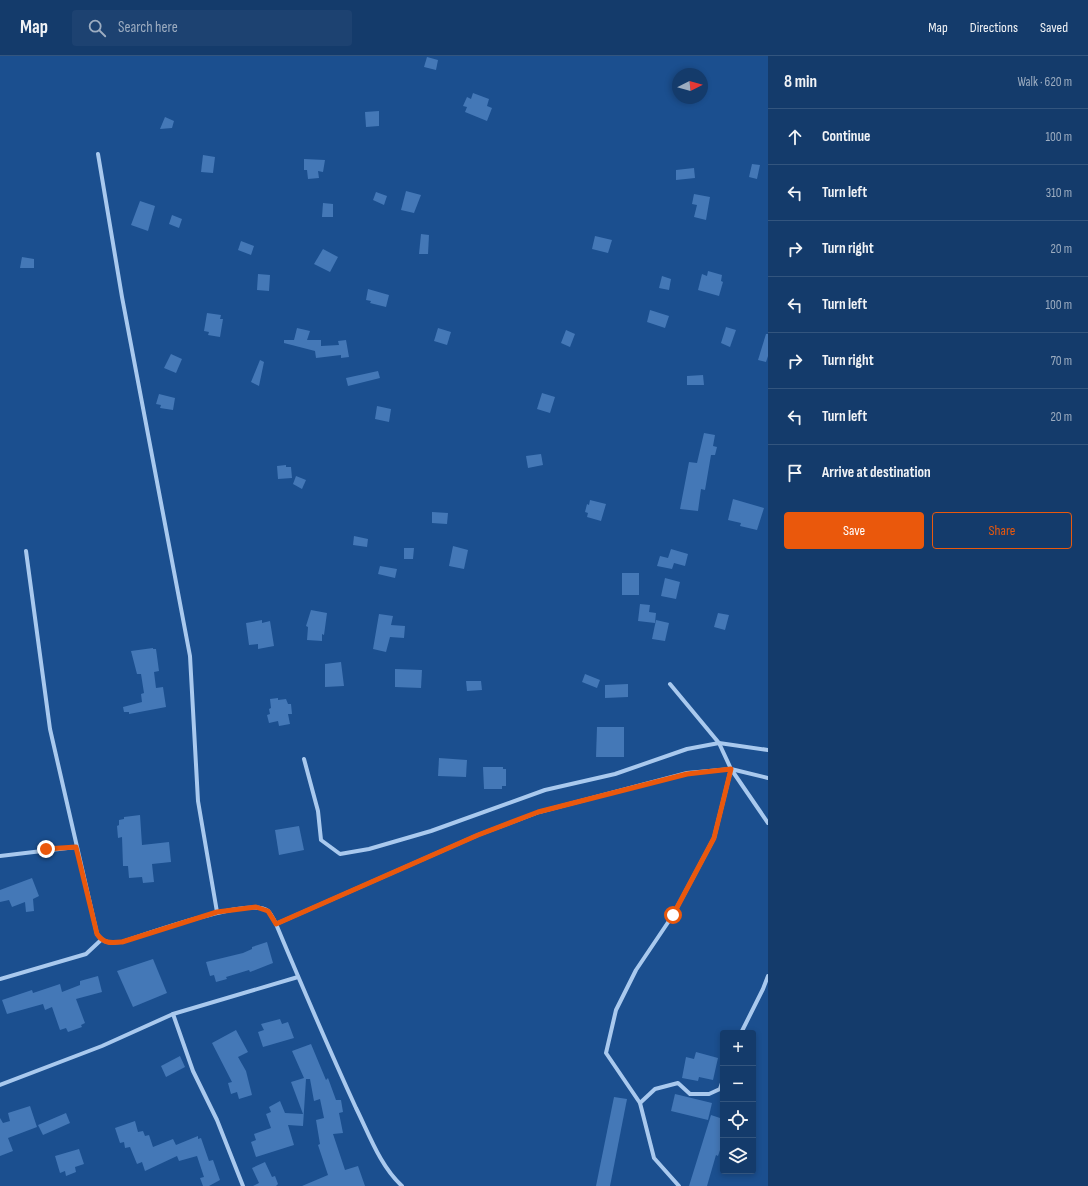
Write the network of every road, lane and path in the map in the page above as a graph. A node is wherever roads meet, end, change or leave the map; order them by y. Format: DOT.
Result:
graph roads {
  1 [pos="98,154"];
  2 [pos="26,551"];
  3 [pos="670,684"];
  4 [pos="720,743"];
  5 [pos="768,750"];
  6 [pos="304,759"];
  7 [pos="731,769"];
  8 [pos="768,778"];
  9 [pos="768,822"];
  10 [pos="76,847"];
  11 [pos="0,856"];
  12 [pos="217,912"];
  13 [pos="276,924"];
  14 [pos="101,940"];
  15 [pos="768,976"];
  16 [pos="298,977"];
  17 [pos="0,979"];
  18 [pos="172,1014"];
  19 [pos="742,1030"];
  20 [pos="0,1085"];
  21 [pos="720,1089"];
  22 [pos="640,1103"];
  23 [pos="244,1186"];
  24 [pos="402,1186"];
  25 [pos="679,1186"];
  1 -- 12 [label="street"];
  2 -- 10 [label="street"];
  3 -- 4 [label="street"];
  4 -- 5 [label="street"];
  4 -- 6 [label="street"];
  4 -- 7 [label="street"];
  7 -- 8 [label="street"];
  7 -- 9 [label="street"];
  7 -- 13 [label="street"];
  7 -- 22 [label="street"];
  10 -- 11 [label="street"];
  10 -- 14 [label="street"];
  12 -- 13 [label="street"];
  12 -- 14 [label="street"];
  13 -- 16 [label="street"];
  14 -- 17 [label="street"];
  15 -- 19 [label="street"];
  16 -- 18 [label="street"];
  16 -- 24 [label="street"];
  18 -- 20 [label="street"];
  18 -- 23 [label="street"];
  21 -- 22 [label="street"];
  22 -- 25 [label="street"];
}
